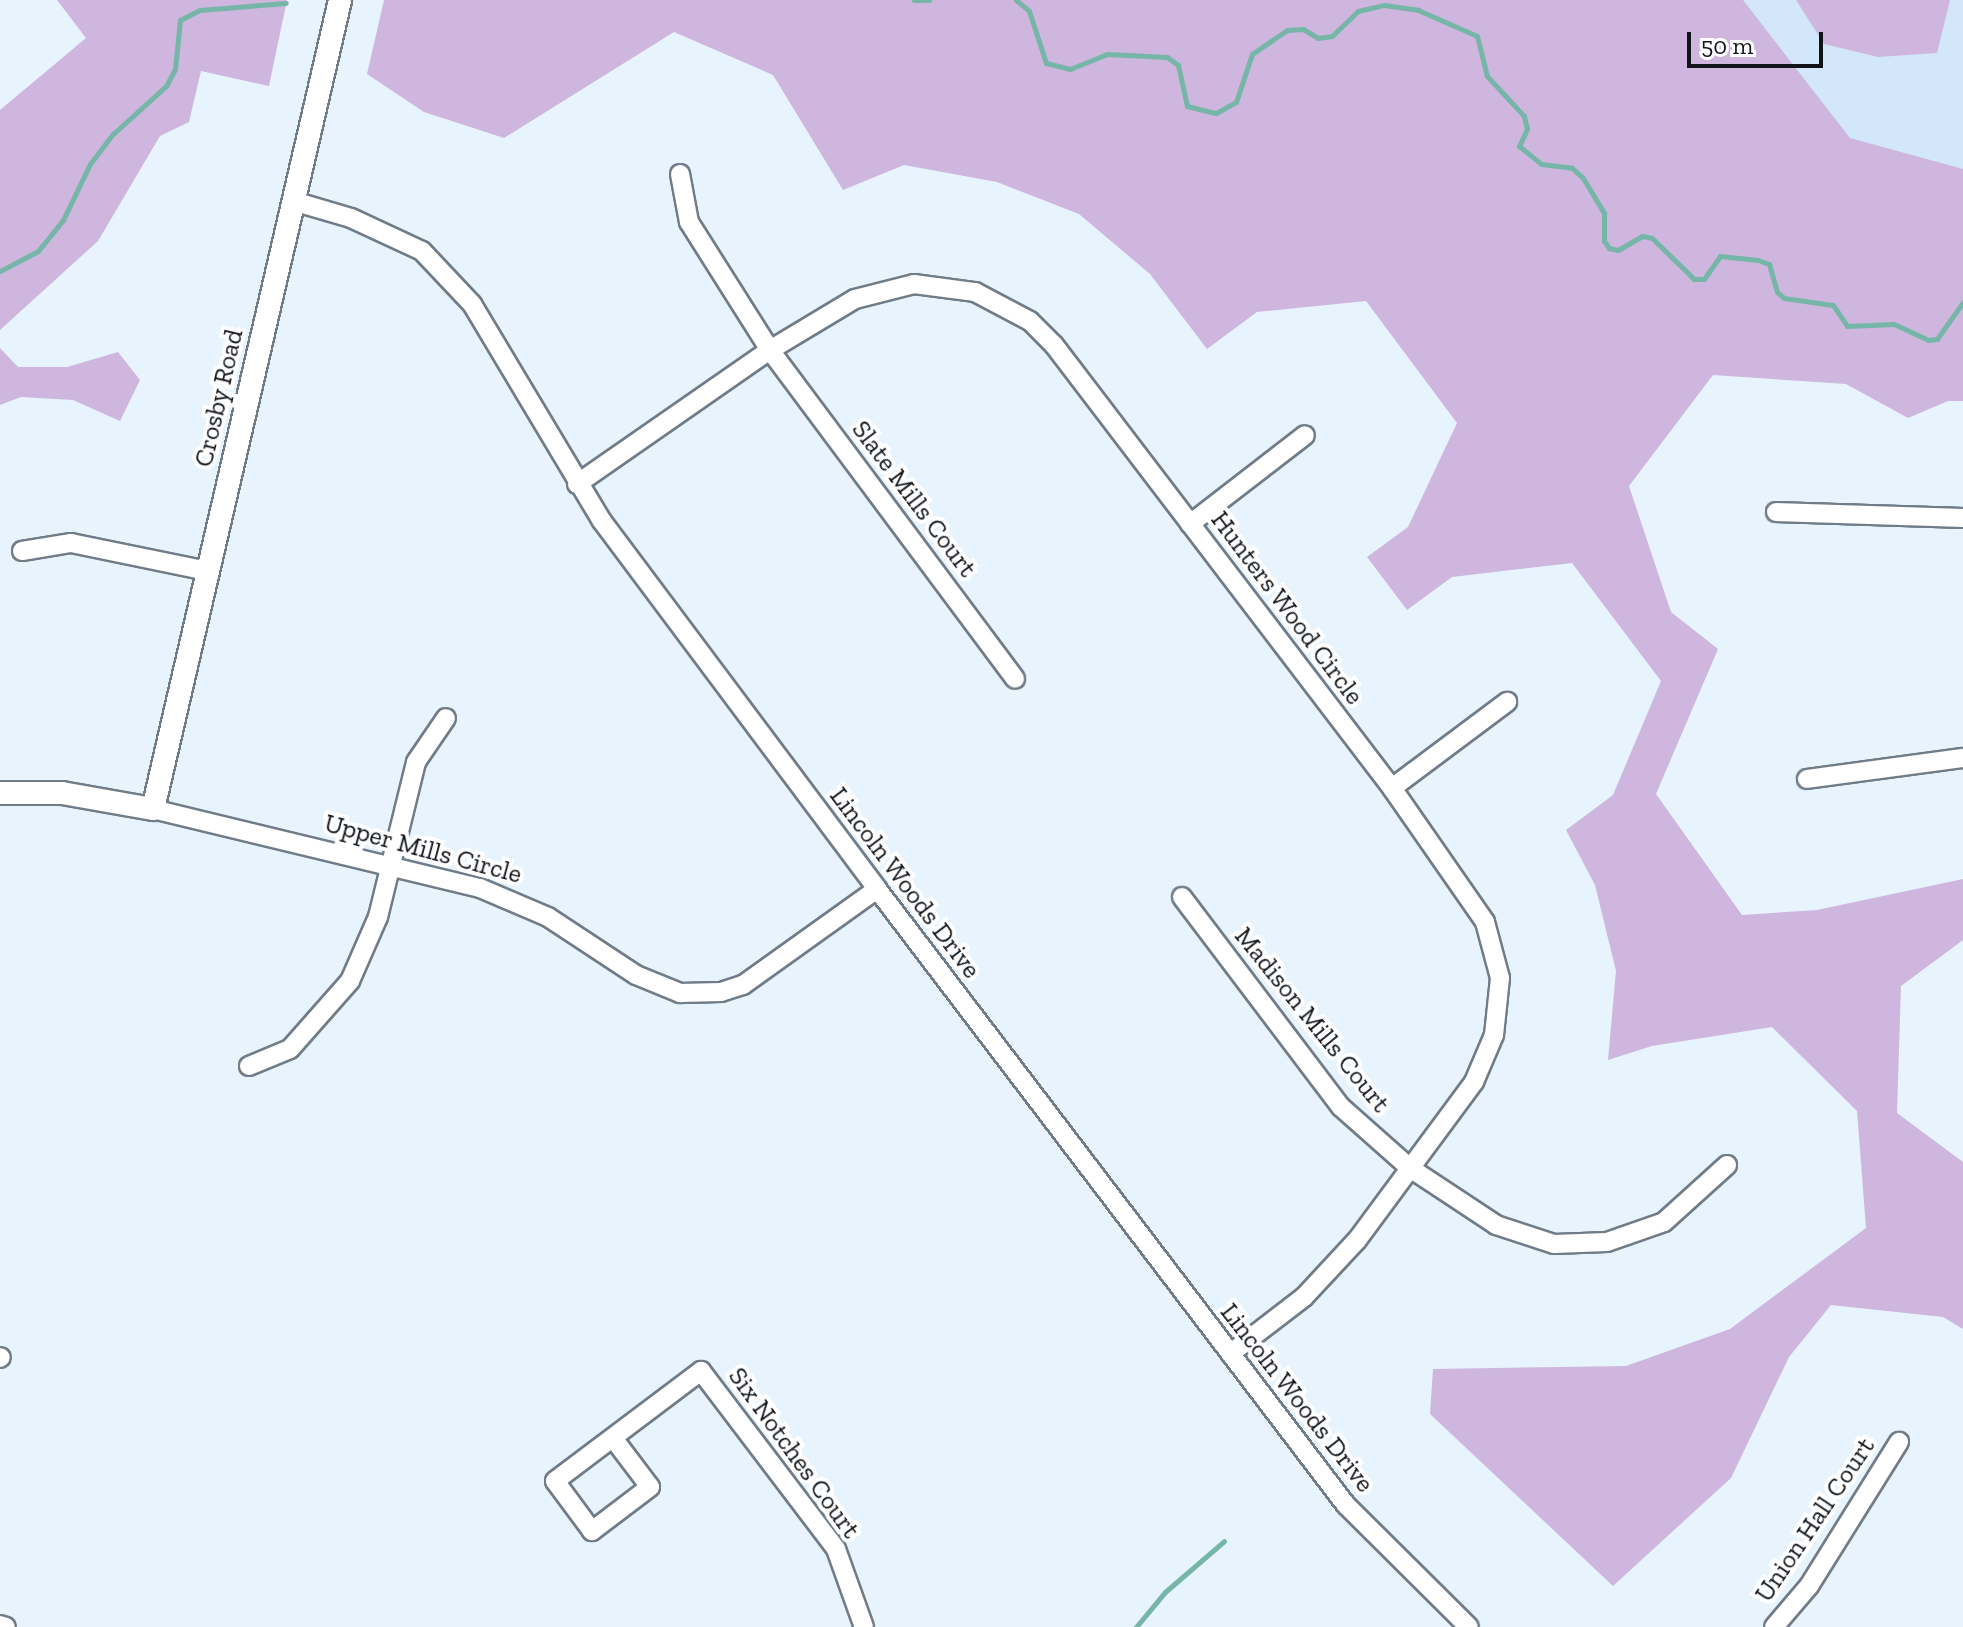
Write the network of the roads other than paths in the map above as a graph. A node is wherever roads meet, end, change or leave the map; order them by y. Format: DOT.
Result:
graph roads {
  1 [pos="340,0"];
  2 [pos="680,174"];
  3 [pos="293,201"];
  4 [pos="770,350"];
  5 [pos="1305,435"];
  6 [pos="577,484"];
  7 [pos="1776,512"];
  8 [pos="1963,518"];
  9 [pos="1190,524"];
  10 [pos="22,551"];
  11 [pos="208,571"];
  12 [pos="1015,679"];
  13 [pos="1507,702"];
  14 [pos="446,718"];
  15 [pos="1963,758"];
  16 [pos="1807,779"];
  17 [pos="1392,788"];
  18 [pos="0,793"];
  19 [pos="153,809"];
  20 [pos="390,865"];
  21 [pos="877,889"];
  22 [pos="1182,897"];
  23 [pos="249,1066"];
  24 [pos="1727,1165"];
  25 [pos="1410,1168"];
  26 [pos="1230,1354"];
  27 [pos="613,1438"];
  28 [pos="1899,1442"];
  29 [pos="0,1625"];
  30 [pos="6,1627"];
  31 [pos="864,1627"];
  32 [pos="1469,1627"];
  33 [pos="1774,1627"];
  1 -- 3 [label="street, Crosby Road"];
  2 -- 4 [label="street, Slate Mills Court"];
  3 -- 6 [label="street, Lincoln Woods Drive"];
  3 -- 11 [label="street, Crosby Road"];
  4 -- 6 [label="street, Hunters Wood Circle"];
  4 -- 9 [label="street, Hunters Wood Circle"];
  4 -- 12 [label="street, Slate Mills Court"];
  5 -- 9 [label="street"];
  6 -- 21 [label="street, Lincoln Woods Drive"];
  7 -- 8 [label="street"];
  9 -- 17 [label="street, Hunters Wood Circle"];
  10 -- 11 [label="street"];
  11 -- 19 [label="street, Crosby Road"];
  13 -- 17 [label="street"];
  14 -- 20 [label="street"];
  15 -- 16 [label="street"];
  17 -- 25 [label="street, Hunters Wood Circle"];
  18 -- 19 [label="street, Upper Mills Circle"];
  19 -- 20 [label="street, Upper Mills Circle"];
  20 -- 21 [label="street, Upper Mills Circle"];
  20 -- 23 [label="street"];
  21 -- 26 [label="street, Lincoln Woods Drive"];
  22 -- 25 [label="street, Madison Mills Court"];
  24 -- 25 [label="street, Madison Mills Court"];
  25 -- 26 [label="street, Hunters Wood Circle"];
  26 -- 32 [label="street, Lincoln Woods Drive"];
  27 -- 27 [label="street, Six Notches Court"];
  27 -- 31 [label="street, Six Notches Court"];
  28 -- 33 [label="street, Union Hall Court"];
  29 -- 30 [label="street"];
}
